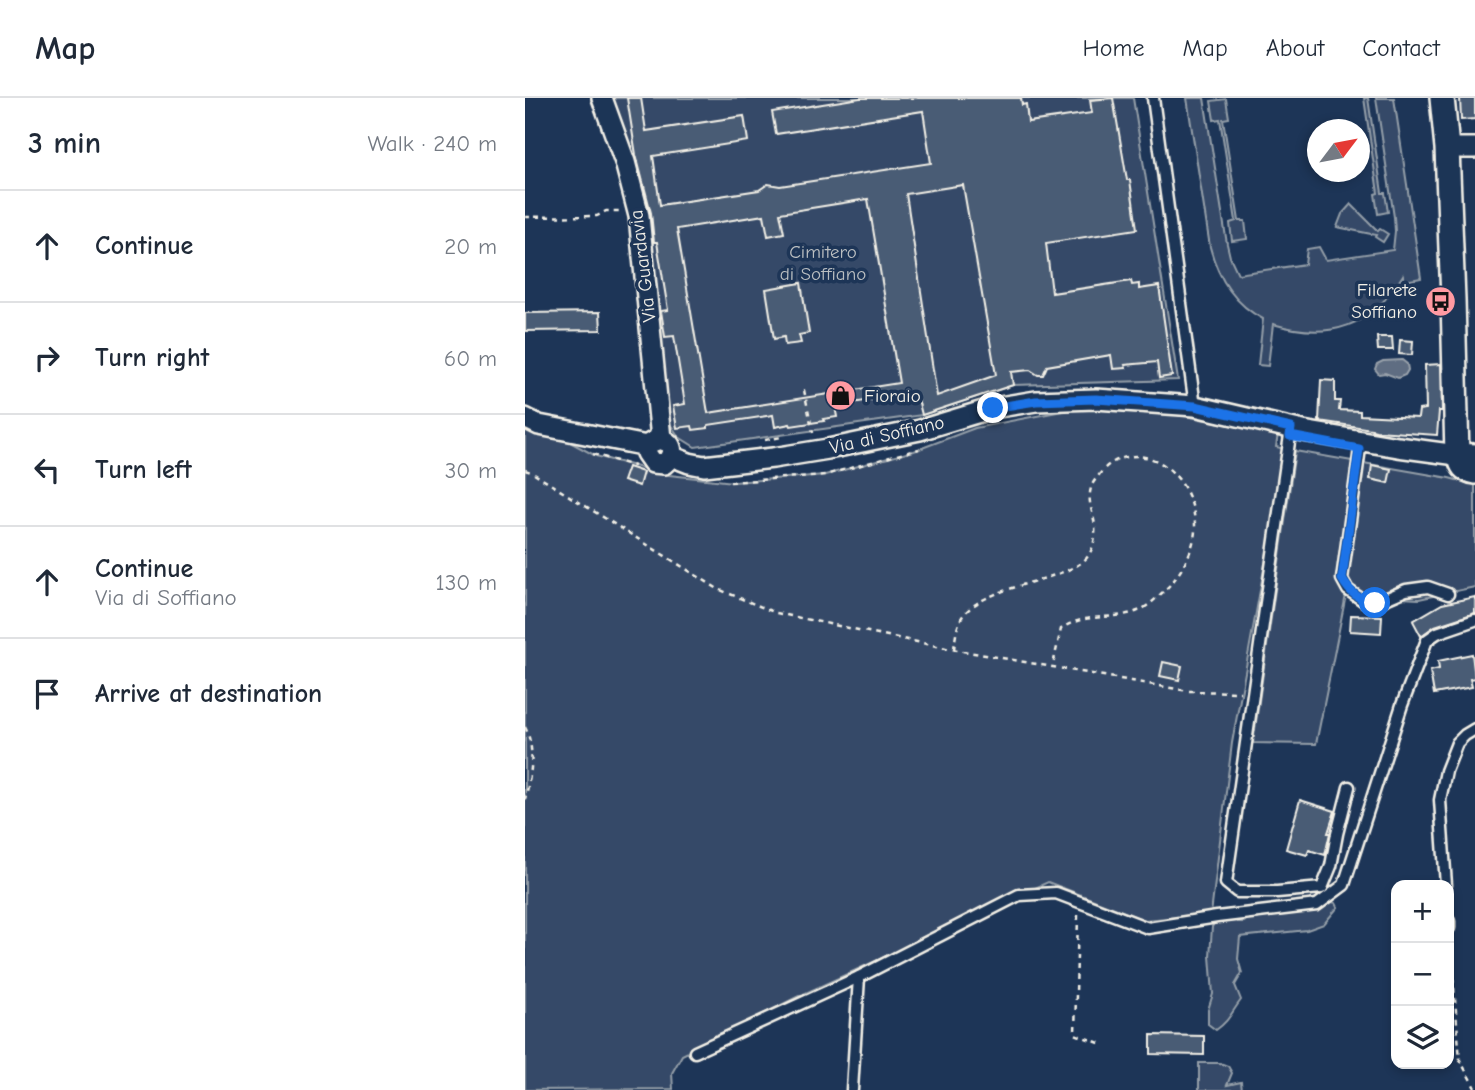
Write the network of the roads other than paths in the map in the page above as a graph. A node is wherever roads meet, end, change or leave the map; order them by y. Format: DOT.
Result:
graph roads {
  1 [pos="602,98"];
  2 [pos="1153,98"];
  3 [pos="1442,98"];
  4 [pos="1447,148"];
  5 [pos="1475,148"];
  6 [pos="1195,406"];
  7 [pos="525,418"];
  8 [pos="1291,428"];
  9 [pos="1361,440"];
  10 [pos="660,447"];
  11 [pos="1466,455"];
  12 [pos="1475,474"];
  13 [pos="1448,594"];
  14 [pos="1475,620"];
  15 [pos="1475,729"];
  16 [pos="1349,787"];
  17 [pos="1446,880"];
  18 [pos="859,978"];
  19 [pos="695,1052"];
  20 [pos="852,1090"];
  1 -- 10 [label="street, Via Guardavia"];
  2 -- 6 [label="lane"];
  3 -- 4 [label="street"];
  4 -- 5 [label="street"];
  4 -- 11 [label="street"];
  6 -- 8 [label="street, Via di Soffiano"];
  6 -- 10 [label="street, Via di Soffiano"];
  7 -- 10 [label="street, Via di Soffiano"];
  8 -- 9 [label="street, Via di Soffiano"];
  8 -- 16 [label="lane"];
  9 -- 11 [label="street, Via di Soffiano"];
  9 -- 13 [label="lane"];
  11 -- 12 [label="street"];
  14 -- 18 [label="lane"];
  15 -- 17 [label="lane"];
  18 -- 19 [label="lane"];
  18 -- 20 [label="lane"];
}
